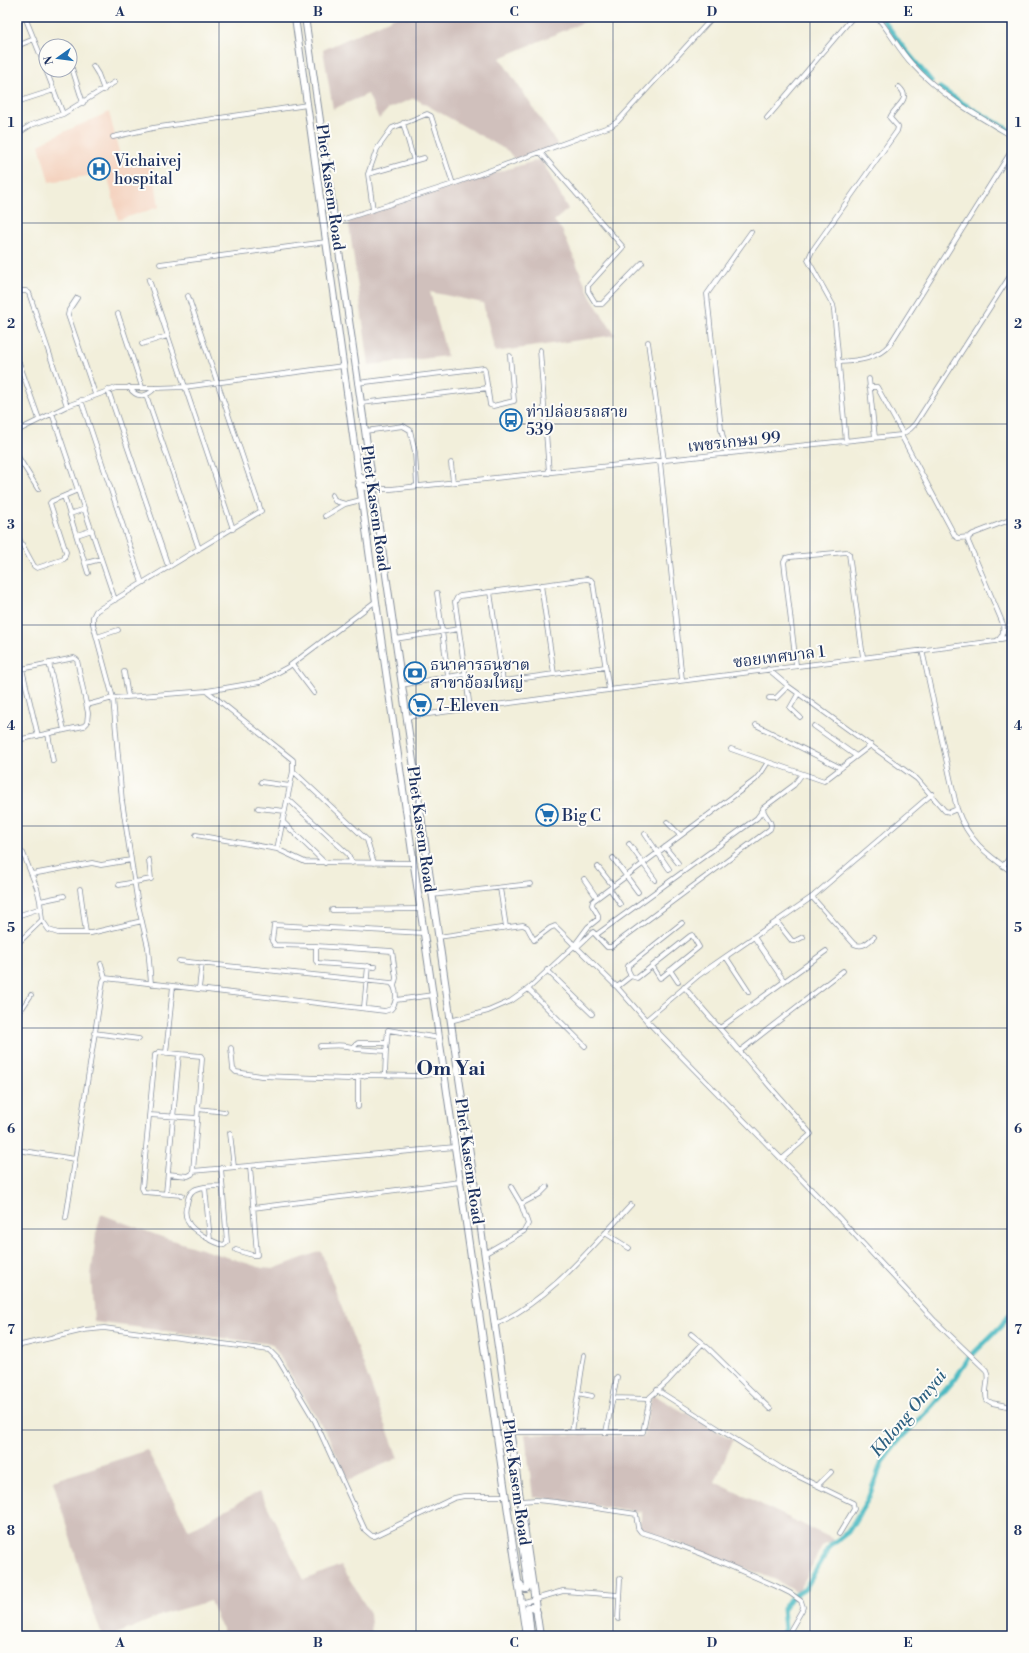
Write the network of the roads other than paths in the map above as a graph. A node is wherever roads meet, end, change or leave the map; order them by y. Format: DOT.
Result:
graph roads {
  1 [pos="24,17"];
  2 [pos="295,17"];
  3 [pos="306,17"];
  4 [pos="713,17"];
  5 [pos="853,17"];
  6 [pos="877,17"];
  7 [pos="34,40"];
  8 [pos="17,46"];
  9 [pos="38,50"];
  10 [pos="93,66"];
  11 [pos="49,78"];
  12 [pos="75,78"];
  13 [pos="115,82"];
  14 [pos="900,87"];
  15 [pos="54,90"];
  16 [pos="104,90"];
  17 [pos="17,102"];
  18 [pos="83,102"];
  19 [pos="307,105"];
  20 [pos="63,114"];
  21 [pos="766,118"];
  22 [pos="402,123"];
  23 [pos="17,134"];
  24 [pos="113,136"];
  25 [pos="1012,136"];
  26 [pos="1012,150"];
  27 [pos="540,152"];
  28 [pos="424,158"];
  29 [pos="414,161"];
  30 [pos="368,174"];
  31 [pos="453,184"];
  32 [pos="373,210"];
  33 [pos="335,222"];
  34 [pos="751,232"];
  35 [pos="326,242"];
  36 [pos="642,263"];
  37 [pos="160,264"];
  38 [pos="1012,274"];
  39 [pos="149,280"];
  40 [pos="17,291"];
  41 [pos="188,296"];
  42 [pos="77,298"];
  43 [pos="118,314"];
  44 [pos="167,336"];
  45 [pos="648,342"];
  46 [pos="142,344"];
  47 [pos="540,350"];
  48 [pos="510,356"];
  49 [pos="17,357"];
  50 [pos="839,362"];
  51 [pos="343,366"];
  52 [pos="869,379"];
  53 [pos="219,383"];
  54 [pos="358,383"];
  55 [pos="128,387"];
  56 [pos="142,387"];
  57 [pos="184,387"];
  58 [pos="869,387"];
  59 [pos="155,388"];
  60 [pos="488,388"];
  61 [pos="108,390"];
  62 [pos="95,394"];
  63 [pos="146,395"];
  64 [pos="81,400"];
  65 [pos="361,403"];
  66 [pos="67,406"];
  67 [pos="52,413"];
  68 [pos="39,419"];
  69 [pos="17,431"];
  70 [pos="365,431"];
  71 [pos="902,434"];
  72 [pos="875,438"];
  73 [pos="846,442"];
  74 [pos="17,454"];
  75 [pos="727,454"];
  76 [pos="662,461"];
  77 [pos="451,463"];
  78 [pos="371,473"];
  79 [pos="549,473"];
  80 [pos="358,475"];
  81 [pos="453,482"];
  82 [pos="359,485"];
  83 [pos="418,486"];
  84 [pos="38,489"];
  85 [pos="374,489"];
  86 [pos="78,490"];
  87 [pos="332,495"];
  88 [pos="64,496"];
  89 [pos="361,500"];
  90 [pos="345,504"];
  91 [pos="85,509"];
  92 [pos="70,514"];
  93 [pos="325,516"];
  94 [pos="1012,519"];
  95 [pos="233,529"];
  96 [pos="92,530"];
  97 [pos="17,535"];
  98 [pos="77,535"];
  99 [pos="969,537"];
  100 [pos="198,549"];
  101 [pos="101,558"];
  102 [pos="168,563"];
  103 [pos="86,564"];
  104 [pos="88,573"];
  105 [pos="142,583"];
  106 [pos="541,585"];
  107 [pos="490,592"];
  108 [pos="437,593"];
  109 [pos="115,600"];
  110 [pos="376,601"];
  111 [pos="459,629"];
  112 [pos="118,630"];
  113 [pos="441,632"];
  114 [pos="97,637"];
  115 [pos="1012,637"];
  116 [pos="395,638"];
  117 [pos="1000,639"];
  118 [pos="922,650"];
  119 [pos="862,657"];
  120 [pos="49,663"];
  121 [pos="292,664"];
  122 [pos="796,665"];
  123 [pos="605,667"];
  124 [pos="768,669"];
  125 [pos="19,670"];
  126 [pos="124,672"];
  127 [pos="465,674"];
  128 [pos="554,674"];
  129 [pos="448,676"];
  130 [pos="682,680"];
  131 [pos="503,681"];
  132 [pos="401,684"];
  133 [pos="467,686"];
  134 [pos="788,686"];
  135 [pos="609,690"];
  136 [pos="207,691"];
  137 [pos="314,693"];
  138 [pos="798,694"];
  139 [pos="128,696"];
  140 [pos="112,698"];
  141 [pos="769,698"];
  142 [pos="87,704"];
  143 [pos="470,708"];
  144 [pos="406,717"];
  145 [pos="800,717"];
  146 [pos="756,725"];
  147 [pos="814,726"];
  148 [pos="64,730"];
  149 [pos="48,734"];
  150 [pos="38,736"];
  151 [pos="17,740"];
  152 [pos="871,745"];
  153 [pos="731,748"];
  154 [pos="856,756"];
  155 [pos="53,762"];
  156 [pos="768,762"];
  157 [pos="841,768"];
  158 [pos="293,771"];
  159 [pos="802,774"];
  160 [pos="262,782"];
  161 [pos="290,786"];
  162 [pos="932,794"];
  163 [pos="288,799"];
  164 [pos="258,808"];
  165 [pos="958,809"];
  166 [pos="763,810"];
  167 [pos="285,811"];
  168 [pos="283,822"];
  169 [pos="667,822"];
  170 [pos="645,834"];
  171 [pos="196,835"];
  172 [pos="680,835"];
  173 [pos="629,844"];
  174 [pos="665,847"];
  175 [pos="277,850"];
  176 [pos="17,852"];
  177 [pos="658,853"];
  178 [pos="1012,855"];
  179 [pos="613,858"];
  180 [pos="131,860"];
  181 [pos="149,860"];
  182 [pos="325,863"];
  183 [pos="352,863"];
  184 [pos="374,863"];
  185 [pos="414,863"];
  186 [pos="678,863"];
  187 [pos="643,864"];
  188 [pos="1003,866"];
  189 [pos="598,867"];
  190 [pos="669,869"];
  191 [pos="1012,872"];
  192 [pos="32,874"];
  193 [pos="626,875"];
  194 [pos="584,879"];
  195 [pos="655,880"];
  196 [pos="134,882"];
  197 [pos="531,884"];
  198 [pos="119,885"];
  199 [pos="611,887"];
  200 [pos="500,888"];
  201 [pos="80,889"];
  202 [pos="638,892"];
  203 [pos="432,895"];
  204 [pos="64,896"];
  205 [pos="812,897"];
  206 [pos="597,898"];
  207 [pos="40,901"];
  208 [pos="620,904"];
  209 [pos="41,908"];
  210 [pos="420,909"];
  211 [pos="332,910"];
  212 [pos="17,916"];
  213 [pos="42,920"];
  214 [pos="142,921"];
  215 [pos="777,922"];
  216 [pos="682,923"];
  217 [pos="506,927"];
  218 [pos="86,933"];
  219 [pos="424,933"];
  220 [pos="596,935"];
  221 [pos="438,937"];
  222 [pos="754,937"];
  223 [pos="803,937"];
  224 [pos="874,937"];
  225 [pos="17,944"];
  226 [pos="316,946"];
  227 [pos="575,947"];
  228 [pos="826,951"];
  229 [pos="726,957"];
  230 [pos="179,961"];
  231 [pos="202,963"];
  232 [pos="101,964"];
  233 [pos="368,966"];
  234 [pos="375,967"];
  235 [pos="652,967"];
  236 [pos="548,970"];
  237 [pos="670,970"];
  238 [pos="843,971"];
  239 [pos="630,976"];
  240 [pos="104,978"];
  241 [pos="367,981"];
  242 [pos="784,981"];
  243 [pos="678,982"];
  244 [pos="151,984"];
  245 [pos="173,986"];
  246 [pos="394,986"];
  247 [pos="617,987"];
  248 [pos="684,987"];
  249 [pos="199,988"];
  250 [pos="528,989"];
  251 [pos="750,992"];
  252 [pos="31,995"];
  253 [pos="433,995"];
  254 [pos="396,1000"];
  255 [pos="364,1007"];
  256 [pos="592,1014"];
  257 [pos="17,1016"];
  258 [pos="646,1020"];
  259 [pos="450,1021"];
  260 [pos="720,1028"];
  261 [pos="94,1032"];
  262 [pos="139,1038"];
  263 [pos="440,1038"];
  264 [pos="387,1043"];
  265 [pos="320,1046"];
  266 [pos="585,1046"];
  267 [pos="353,1047"];
  268 [pos="231,1048"];
  269 [pos="386,1051"];
  270 [pos="740,1051"];
  271 [pos="166,1053"];
  272 [pos="179,1054"];
  273 [pos="444,1068"];
  274 [pos="385,1074"];
  275 [pos="358,1076"];
  276 [pos="358,1107"];
  277 [pos="198,1109"];
  278 [pos="225,1112"];
  279 [pos="150,1115"];
  280 [pos="173,1117"];
  281 [pos="196,1118"];
  282 [pos="230,1133"];
  283 [pos="455,1147"];
  284 [pos="17,1150"];
  285 [pos="75,1159"];
  286 [pos="782,1159"];
  287 [pos="250,1166"];
  288 [pos="234,1167"];
  289 [pos="221,1168"];
  290 [pos="193,1171"];
  291 [pos="168,1174"];
  292 [pos="460,1182"];
  293 [pos="222,1186"];
  294 [pos="205,1187"];
  295 [pos="511,1187"];
  296 [pos="545,1189"];
  297 [pos="166,1193"];
  298 [pos="182,1195"];
  299 [pos="521,1204"];
  300 [pos="631,1205"];
  301 [pos="253,1208"];
  302 [pos="66,1218"];
  303 [pos="605,1233"];
  304 [pos="210,1240"];
  305 [pos="629,1248"];
  306 [pos="236,1250"];
  307 [pos="484,1254"];
  308 [pos="494,1325"];
  309 [pos="691,1334"];
  310 [pos="702,1344"];
  311 [pos="17,1346"];
  312 [pos="584,1355"];
  313 [pos="617,1377"];
  314 [pos="657,1390"];
  315 [pos="578,1393"];
  316 [pos="592,1396"];
  317 [pos="613,1398"];
  318 [pos="650,1399"];
  319 [pos="1012,1407"];
  320 [pos="770,1409"];
  321 [pos="510,1432"];
  322 [pos="572,1432"];
  323 [pos="606,1432"];
  324 [pos="831,1472"];
  325 [pos="818,1485"];
  326 [pos="506,1496"];
  327 [pos="521,1501"];
  328 [pos="522,1510"];
  329 [pos="839,1534"];
  330 [pos="620,1579"];
  331 [pos="518,1580"];
  332 [pos="618,1595"];
  333 [pos="535,1599"];
  334 [pos="521,1603"];
  335 [pos="537,1612"];
  336 [pos="618,1619"];
  337 [pos="526,1636"];
  338 [pos="531,1636"];
  339 [pos="540,1636"];
  340 [pos="787,1636"];
  1 -- 7 [label="street"];
  2 -- 19 [label="main road, Phet Kasem Road"];
  3 -- 33 [label="main road, Phet Kasem Road"];
  4 -- 27 [label="street"];
  5 -- 21 [label="street"];
  6 -- 25 [label="street"];
  7 -- 8 [label="street"];
  7 -- 9 [label="street"];
  10 -- 16 [label="street"];
  11 -- 15 [label="street"];
  12 -- 18 [label="street"];
  13 -- 16 [label="street"];
  14 -- 50 [label="street"];
  15 -- 17 [label="street"];
  15 -- 20 [label="street"];
  16 -- 18 [label="street"];
  18 -- 20 [label="street"];
  19 -- 24 [label="street"];
  19 -- 35 [label="main road, Phet Kasem Road"];
  20 -- 23 [label="street"];
  22 -- 29 [label="street"];
  22 -- 30 [label="street"];
  22 -- 31 [label="street"];
  26 -- 50 [label="street"];
  27 -- 31 [label="street"];
  27 -- 36 [label="street"];
  28 -- 29 [label="street"];
  29 -- 30 [label="street"];
  30 -- 32 [label="street"];
  31 -- 32 [label="street"];
  32 -- 33 [label="street"];
  33 -- 54 [label="main road, Phet Kasem Road"];
  34 -- 75 [label="street"];
  35 -- 37 [label="street"];
  35 -- 51 [label="main road, Phet Kasem Road"];
  38 -- 71 [label="street"];
  39 -- 44 [label="street"];
  40 -- 66 [label="street"];
  41 -- 53 [label="street"];
  42 -- 62 [label="street"];
  43 -- 56 [label="street"];
  44 -- 46 [label="street"];
  44 -- 57 [label="street"];
  45 -- 76 [label="street"];
  47 -- 79 [label="street"];
  48 -- 60 [label="street"];
  49 -- 68 [label="street"];
  50 -- 73 [label="street"];
  51 -- 53 [label="street"];
  51 -- 80 [label="main road, Phet Kasem Road"];
  52 -- 58 [label="street"];
  53 -- 57 [label="street"];
  53 -- 95 [label="street"];
  54 -- 60 [label="street"];
  54 -- 65 [label="main road, Phet Kasem Road"];
  55 -- 56 [label="street"];
  55 -- 61 [label="street"];
  55 -- 63 [label="street"];
  56 -- 59 [label="street"];
  57 -- 59 [label="street"];
  57 -- 95 [label="street"];
  58 -- 71 [label="street"];
  58 -- 72 [label="street"];
  59 -- 63 [label="street"];
  60 -- 65 [label="street"];
  61 -- 62 [label="street"];
  61 -- 102 [label="street"];
  62 -- 64 [label="street"];
  63 -- 100 [label="street"];
  64 -- 66 [label="street"];
  64 -- 105 [label="street"];
  65 -- 70 [label="main road, Phet Kasem Road"];
  66 -- 67 [label="street"];
  67 -- 68 [label="street"];
  67 -- 86 [label="street"];
  68 -- 69 [label="street"];
  70 -- 78 [label="main road, Phet Kasem Road"];
  70 -- 83 [label="street"];
  71 -- 72 [label="street, เพชรเกษม 99"];
  71 -- 99 [label="street"];
  72 -- 73 [label="street, เพชรเกษม 99"];
  73 -- 75 [label="street, เพชรเกษม 99"];
  74 -- 84 [label="street"];
  75 -- 76 [label="street, เพชรเกษม 99"];
  76 -- 79 [label="street, เพชรเกษม 99"];
  76 -- 130 [label="street"];
  77 -- 81 [label="street"];
  78 -- 80 [label="main road"];
  78 -- 85 [label="main road, Phet Kasem Road"];
  79 -- 81 [label="street, เพชรเกษม 99"];
  80 -- 82 [label="main road, Phet Kasem Road"];
  81 -- 83 [label="street, เพชรเกษม 99"];
  82 -- 85 [label="main road"];
  82 -- 89 [label="main road, Phet Kasem Road"];
  83 -- 85 [label="street, เพชรเกษม 99"];
  85 -- 116 [label="main road, Phet Kasem Road"];
  86 -- 88 [label="street"];
  86 -- 91 [label="street"];
  87 -- 90 [label="street"];
  88 -- 92 [label="street"];
  88 -- 97 [label="street"];
  89 -- 90 [label="street"];
  89 -- 110 [label="main road, Phet Kasem Road"];
  90 -- 93 [label="street"];
  91 -- 92 [label="street"];
  91 -- 96 [label="street"];
  92 -- 98 [label="street"];
  94 -- 99 [label="street"];
  95 -- 100 [label="street"];
  96 -- 98 [label="street"];
  96 -- 101 [label="street"];
  98 -- 103 [label="street"];
  99 -- 117 [label="street"];
  100 -- 105 [label="street"];
  101 -- 103 [label="street"];
  101 -- 109 [label="street"];
  103 -- 104 [label="street"];
  105 -- 109 [label="street"];
  106 -- 107 [label="street"];
  106 -- 123 [label="street"];
  106 -- 128 [label="street"];
  107 -- 111 [label="street"];
  107 -- 131 [label="street"];
  108 -- 113 [label="street"];
  109 -- 114 [label="street"];
  110 -- 121 [label="street"];
  110 -- 185 [label="main road, Phet Kasem Road"];
  111 -- 113 [label="street"];
  111 -- 127 [label="street"];
  112 -- 114 [label="street"];
  113 -- 116 [label="street"];
  113 -- 129 [label="street"];
  114 -- 140 [label="street"];
  115 -- 117 [label="street, ซอยเทศบาล 1"];
  116 -- 132 [label="main road, Phet Kasem Road"];
  117 -- 118 [label="street, ซอยเทศบาล 1"];
  118 -- 119 [label="street, ซอยเทศบาล 1"];
  118 -- 165 [label="street"];
  119 -- 122 [label="street, ซอยเทศบาล 1"];
  119 -- 122 [label="street"];
  120 -- 125 [label="street"];
  120 -- 142 [label="street"];
  120 -- 148 [label="street"];
  121 -- 136 [label="street"];
  121 -- 137 [label="street"];
  122 -- 124 [label="street, ซอยเทศบาล 1"];
  123 -- 128 [label="street"];
  123 -- 135 [label="street"];
  124 -- 130 [label="street, ซอยเทศบาล 1"];
  124 -- 134 [label="street"];
  125 -- 150 [label="street"];
  126 -- 139 [label="street"];
  127 -- 129 [label="street"];
  127 -- 133 [label="street"];
  128 -- 131 [label="street"];
  129 -- 132 [label="street"];
  130 -- 135 [label="street, ซอยเทศบาล 1"];
  131 -- 133 [label="street"];
  132 -- 144 [label="main road, Phet Kasem Road"];
  133 -- 143 [label="street"];
  134 -- 138 [label="street"];
  134 -- 141 [label="street"];
  135 -- 143 [label="street, ซอยเทศบาล 1"];
  136 -- 139 [label="street"];
  136 -- 158 [label="street"];
  138 -- 145 [label="street"];
  138 -- 152 [label="street"];
  139 -- 140 [label="street"];
  140 -- 142 [label="street"];
  140 -- 180 [label="street"];
  142 -- 148 [label="street"];
  143 -- 144 [label="street, ซอยเทศบาล 1"];
  144 -- 203 [label="main road, Phet Kasem Road"];
  146 -- 157 [label="street"];
  147 -- 154 [label="street"];
  148 -- 149 [label="street"];
  149 -- 150 [label="street"];
  149 -- 155 [label="street"];
  150 -- 151 [label="street"];
  152 -- 154 [label="street"];
  152 -- 162 [label="street"];
  153 -- 156 [label="street"];
  154 -- 157 [label="street"];
  156 -- 159 [label="street"];
  156 -- 172 [label="street"];
  157 -- 159 [label="street"];
  158 -- 161 [label="street"];
  158 -- 184 [label="street"];
  159 -- 166 [label="street"];
  160 -- 161 [label="street"];
  161 -- 163 [label="street"];
  162 -- 165 [label="street"];
  162 -- 205 [label="street"];
  163 -- 167 [label="street"];
  163 -- 183 [label="street"];
  164 -- 167 [label="street"];
  165 -- 188 [label="street"];
  166 -- 220 [label="street"];
  166 -- 220 [label="street"];
  167 -- 168 [label="street"];
  168 -- 175 [label="street"];
  168 -- 182 [label="street"];
  169 -- 172 [label="street"];
  170 -- 177 [label="street"];
  171 -- 175 [label="street"];
  172 -- 174 [label="street"];
  173 -- 187 [label="street"];
  174 -- 177 [label="street"];
  174 -- 186 [label="street"];
  175 -- 182 [label="street"];
  176 -- 192 [label="street"];
  177 -- 187 [label="street"];
  177 -- 190 [label="street"];
  178 -- 188 [label="street"];
  179 -- 193 [label="street"];
  180 -- 192 [label="street"];
  180 -- 196 [label="street"];
  181 -- 196 [label="street"];
  182 -- 183 [label="street"];
  183 -- 184 [label="street"];
  184 -- 185 [label="street"];
  185 -- 210 [label="main road, Phet Kasem Road"];
  187 -- 193 [label="street"];
  187 -- 195 [label="street"];
  188 -- 191 [label="street"];
  189 -- 199 [label="street"];
  192 -- 207 [label="street"];
  193 -- 199 [label="street"];
  193 -- 202 [label="street"];
  194 -- 206 [label="street"];
  196 -- 198 [label="street"];
  196 -- 214 [label="street"];
  197 -- 200 [label="street"];
  199 -- 206 [label="street"];
  199 -- 208 [label="street"];
  200 -- 203 [label="street"];
  200 -- 217 [label="street"];
  201 -- 218 [label="street"];
  203 -- 221 [label="main road, Phet Kasem Road"];
  204 -- 207 [label="street"];
  205 -- 215 [label="street"];
  205 -- 224 [label="street"];
  206 -- 227 [label="street"];
  207 -- 209 [label="street"];
  209 -- 212 [label="street"];
  209 -- 213 [label="street"];
  210 -- 211 [label="street"];
  210 -- 219 [label="main road, Phet Kasem Road"];
  213 -- 218 [label="street"];
  213 -- 225 [label="street"];
  214 -- 218 [label="street"];
  214 -- 244 [label="street"];
  215 -- 222 [label="street"];
  215 -- 223 [label="street"];
  216 -- 239 [label="street"];
  217 -- 221 [label="street"];
  217 -- 227 [label="street"];
  219 -- 226 [label="street"];
  219 -- 253 [label="main road, Phet Kasem Road"];
  220 -- 227 [label="street"];
  221 -- 259 [label="main road, Phet Kasem Road"];
  222 -- 229 [label="street"];
  222 -- 242 [label="street"];
  226 -- 233 [label="street"];
  226 -- 246 [label="street"];
  227 -- 236 [label="street"];
  227 -- 247 [label="street"];
  228 -- 242 [label="street"];
  229 -- 248 [label="street"];
  229 -- 251 [label="street"];
  230 -- 231 [label="street"];
  231 -- 241 [label="street"];
  231 -- 249 [label="street"];
  232 -- 240 [label="street"];
  233 -- 234 [label="street"];
  233 -- 241 [label="street"];
  235 -- 237 [label="street"];
  235 -- 237 [label="street"];
  235 -- 239 [label="street"];
  236 -- 250 [label="street"];
  236 -- 256 [label="street"];
  237 -- 243 [label="street"];
  238 -- 270 [label="street"];
  239 -- 247 [label="street"];
  240 -- 244 [label="street"];
  240 -- 261 [label="street"];
  241 -- 246 [label="street"];
  241 -- 255 [label="street"];
  242 -- 260 [label="street"];
  244 -- 245 [label="street"];
  245 -- 249 [label="street"];
  245 -- 271 [label="street"];
  246 -- 254 [label="street"];
  247 -- 258 [label="street"];
  248 -- 258 [label="street"];
  248 -- 260 [label="street"];
  249 -- 255 [label="street"];
  250 -- 259 [label="street"];
  250 -- 266 [label="street"];
  252 -- 257 [label="street"];
  253 -- 254 [label="street"];
  253 -- 263 [label="main road, Phet Kasem Road"];
  254 -- 255 [label="street"];
  258 -- 286 [label="street"];
  259 -- 307 [label="main road, Phet Kasem Road"];
  260 -- 270 [label="street"];
  261 -- 262 [label="street"];
  261 -- 285 [label="street"];
  263 -- 264 [label="street"];
  263 -- 273 [label="main road, Phet Kasem Road"];
  264 -- 267 [label="street"];
  264 -- 269 [label="street"];
  265 -- 267 [label="street"];
  267 -- 269 [label="street"];
  268 -- 275 [label="street"];
  269 -- 274 [label="street"];
  270 -- 286 [label="street"];
  271 -- 272 [label="street"];
  271 -- 279 [label="street"];
  272 -- 277 [label="street"];
  272 -- 280 [label="street"];
  273 -- 274 [label="street"];
  273 -- 283 [label="main road, Phet Kasem Road"];
  274 -- 275 [label="street"];
  275 -- 276 [label="street"];
  277 -- 278 [label="street"];
  277 -- 281 [label="street"];
  279 -- 280 [label="street"];
  279 -- 297 [label="street"];
  280 -- 281 [label="street"];
  280 -- 291 [label="street"];
  281 -- 290 [label="street"];
  282 -- 288 [label="street"];
  283 -- 287 [label="street"];
  283 -- 292 [label="main road, Phet Kasem Road"];
  284 -- 285 [label="street"];
  285 -- 302 [label="street"];
  286 -- 319 [label="street"];
  287 -- 288 [label="street"];
  287 -- 301 [label="street"];
  288 -- 289 [label="street"];
  289 -- 290 [label="street"];
  289 -- 293 [label="street"];
  290 -- 291 [label="street"];
  291 -- 297 [label="street"];
  292 -- 301 [label="street"];
  292 -- 326 [label="main road, Phet Kasem Road"];
  293 -- 294 [label="street"];
  293 -- 304 [label="street"];
  294 -- 304 [label="street"];
  294 -- 304 [label="street"];
  295 -- 299 [label="street"];
  296 -- 299 [label="street"];
  297 -- 298 [label="street"];
  299 -- 307 [label="street"];
  300 -- 303 [label="street"];
  301 -- 306 [label="street"];
  303 -- 305 [label="street"];
  303 -- 308 [label="street"];
  307 -- 308 [label="main road, Phet Kasem Road"];
  308 -- 321 [label="main road, Phet Kasem Road"];
  309 -- 310 [label="street"];
  310 -- 314 [label="street"];
  310 -- 320 [label="street"];
  311 -- 326 [label="street"];
  312 -- 315 [label="street"];
  313 -- 317 [label="street"];
  314 -- 318 [label="street"];
  314 -- 325 [label="street"];
  315 -- 316 [label="street"];
  315 -- 322 [label="street"];
  317 -- 318 [label="street"];
  317 -- 323 [label="street"];
  318 -- 323 [label="street"];
  321 -- 322 [label="street"];
  321 -- 327 [label="main road, Phet Kasem Road"];
  322 -- 323 [label="street"];
  324 -- 325 [label="street"];
  325 -- 329 [label="street"];
  326 -- 331 [label="main road, Phet Kasem Road"];
  327 -- 328 [label="main road, Phet Kasem Road"];
  327 -- 340 [label="street"];
  328 -- 331 [label="main road"];
  328 -- 333 [label="main road, Phet Kasem Road"];
  330 -- 332 [label="street"];
  331 -- 334 [label="main road, Phet Kasem Road"];
  332 -- 333 [label="street"];
  332 -- 336 [label="street"];
  333 -- 334 [label="street"];
  333 -- 335 [label="main road, Phet Kasem Road"];
  334 -- 337 [label="main road, Phet Kasem Road"];
  335 -- 338 [label="main road"];
  335 -- 339 [label="main road, Phet Kasem Road"];
}
